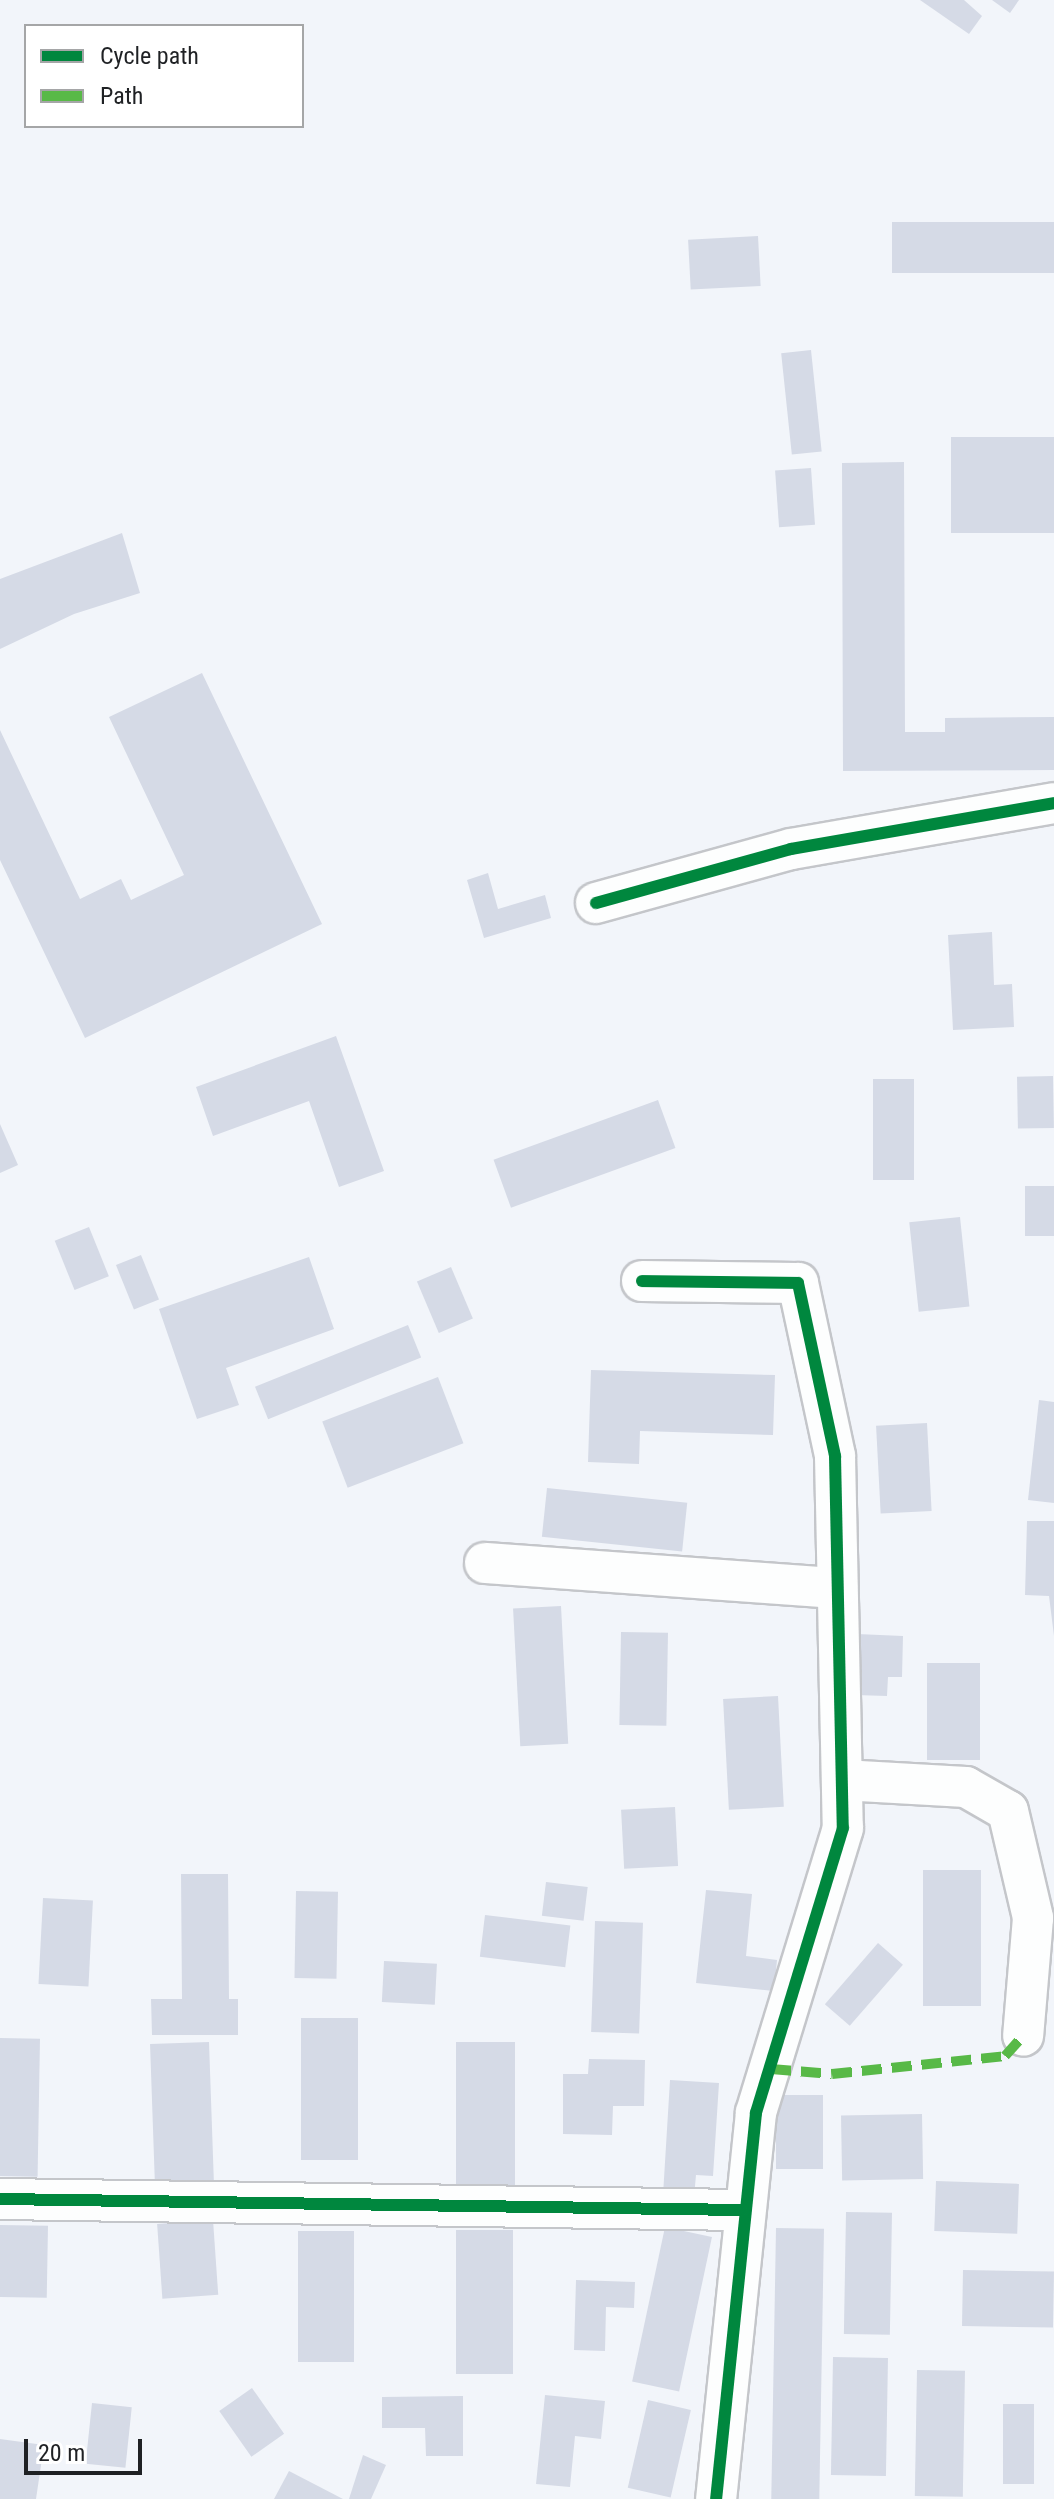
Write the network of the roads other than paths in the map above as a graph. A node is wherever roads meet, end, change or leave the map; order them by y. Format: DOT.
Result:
graph roads {
  1 [pos="1054,803"];
  2 [pos="596,903"];
  3 [pos="642,1281"];
  4 [pos="485,1563"];
  5 [pos="837,1588"];
  6 [pos="842,1780"];
  7 [pos="1023,2036"];
  8 [pos="0,2199"];
  9 [pos="742,2210"];
  10 [pos="716,2499"];
  1 -- 2 [label="street"];
  3 -- 5 [label="street"];
  4 -- 5 [label="street"];
  5 -- 6 [label="street"];
  6 -- 7 [label="street"];
  6 -- 9 [label="street"];
  8 -- 9 [label="street"];
  9 -- 10 [label="street"];
}
